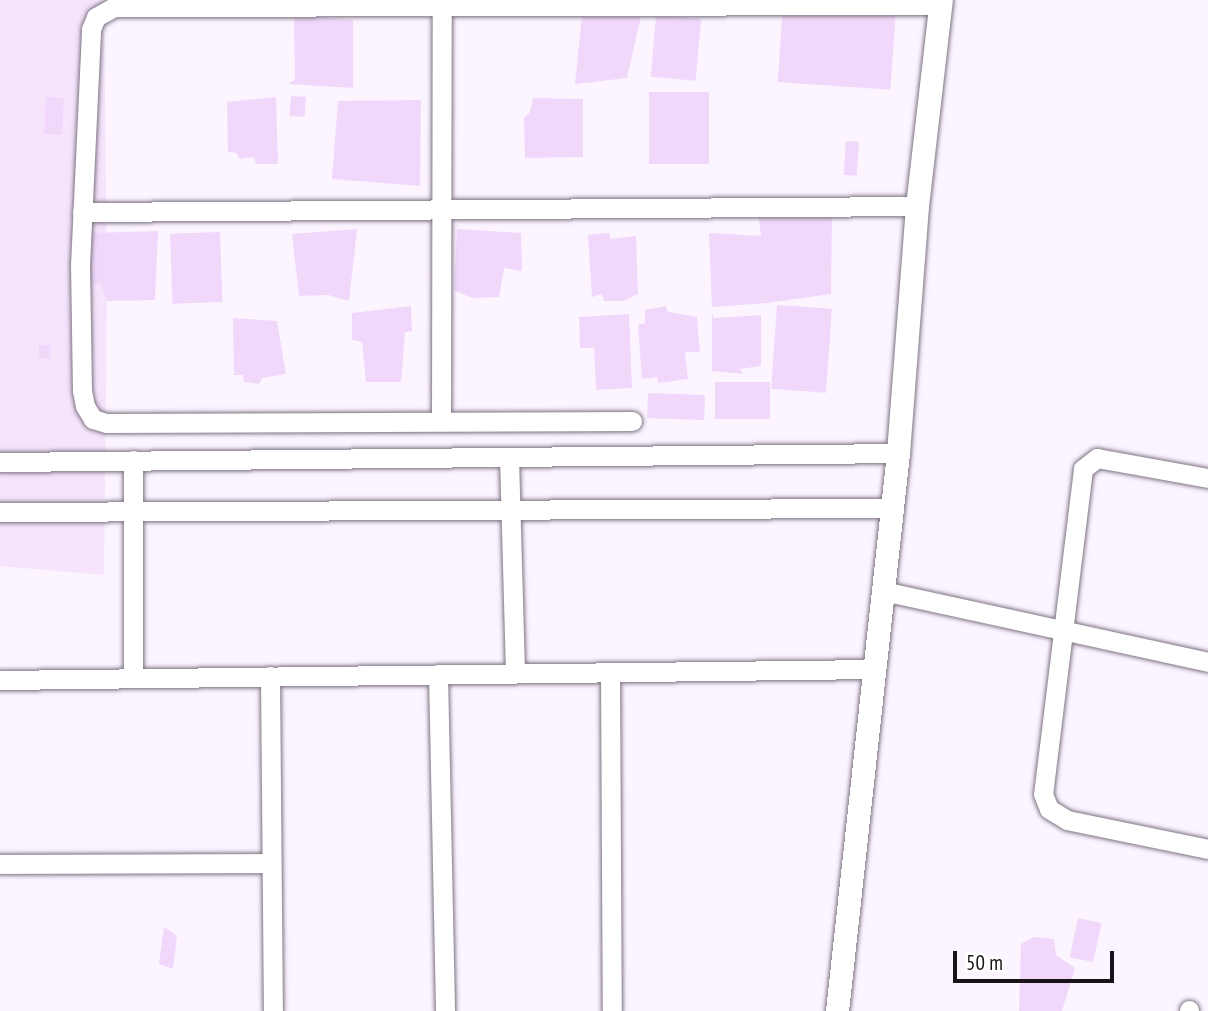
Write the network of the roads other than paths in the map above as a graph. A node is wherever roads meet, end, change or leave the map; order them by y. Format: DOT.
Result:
graph roads {
  1 [pos="500,2"];
  2 [pos="941,3"];
  3 [pos="442,4"];
  4 [pos="917,206"];
  5 [pos="443,211"];
  6 [pos="82,212"];
  7 [pos="441,421"];
  8 [pos="632,421"];
  9 [pos="898,453"];
  10 [pos="509,457"];
  11 [pos="133,460"];
  12 [pos="0,461"];
  13 [pos="1208,478"];
  14 [pos="892,508"];
  15 [pos="510,510"];
  16 [pos="0,512"];
  17 [pos="131,512"];
  18 [pos="883,592"];
  19 [pos="1063,630"];
  20 [pos="1208,662"];
  21 [pos="874,668"];
  22 [pos="610,672"];
  23 [pos="514,673"];
  24 [pos="438,674"];
  25 [pos="270,676"];
  26 [pos="133,678"];
  27 [pos="0,680"];
  28 [pos="1208,849"];
  29 [pos="271,863"];
  30 [pos="0,864"];
  31 [pos="273,1011"];
  32 [pos="445,1011"];
  33 [pos="612,1011"];
  34 [pos="837,1011"];
  1 -- 2 [label="street"];
  1 -- 3 [label="street"];
  2 -- 4 [label="street"];
  3 -- 5 [label="street"];
  3 -- 6 [label="street"];
  4 -- 5 [label="street"];
  4 -- 9 [label="street"];
  5 -- 6 [label="street"];
  5 -- 7 [label="street"];
  6 -- 7 [label="street"];
  7 -- 8 [label="street"];
  9 -- 10 [label="street"];
  9 -- 14 [label="street"];
  10 -- 11 [label="street"];
  10 -- 15 [label="street"];
  11 -- 12 [label="street"];
  11 -- 17 [label="street"];
  13 -- 19 [label="street"];
  14 -- 15 [label="street"];
  14 -- 18 [label="street"];
  15 -- 17 [label="street"];
  15 -- 23 [label="street"];
  16 -- 17 [label="street"];
  17 -- 26 [label="street"];
  18 -- 19 [label="street"];
  18 -- 21 [label="street"];
  19 -- 20 [label="street"];
  19 -- 28 [label="street"];
  21 -- 22 [label="street"];
  21 -- 34 [label="street"];
  22 -- 23 [label="street"];
  22 -- 33 [label="street"];
  23 -- 24 [label="street"];
  24 -- 25 [label="street"];
  24 -- 32 [label="street"];
  25 -- 26 [label="street"];
  25 -- 29 [label="street"];
  26 -- 27 [label="street"];
  29 -- 30 [label="street"];
  29 -- 31 [label="street"];
}
